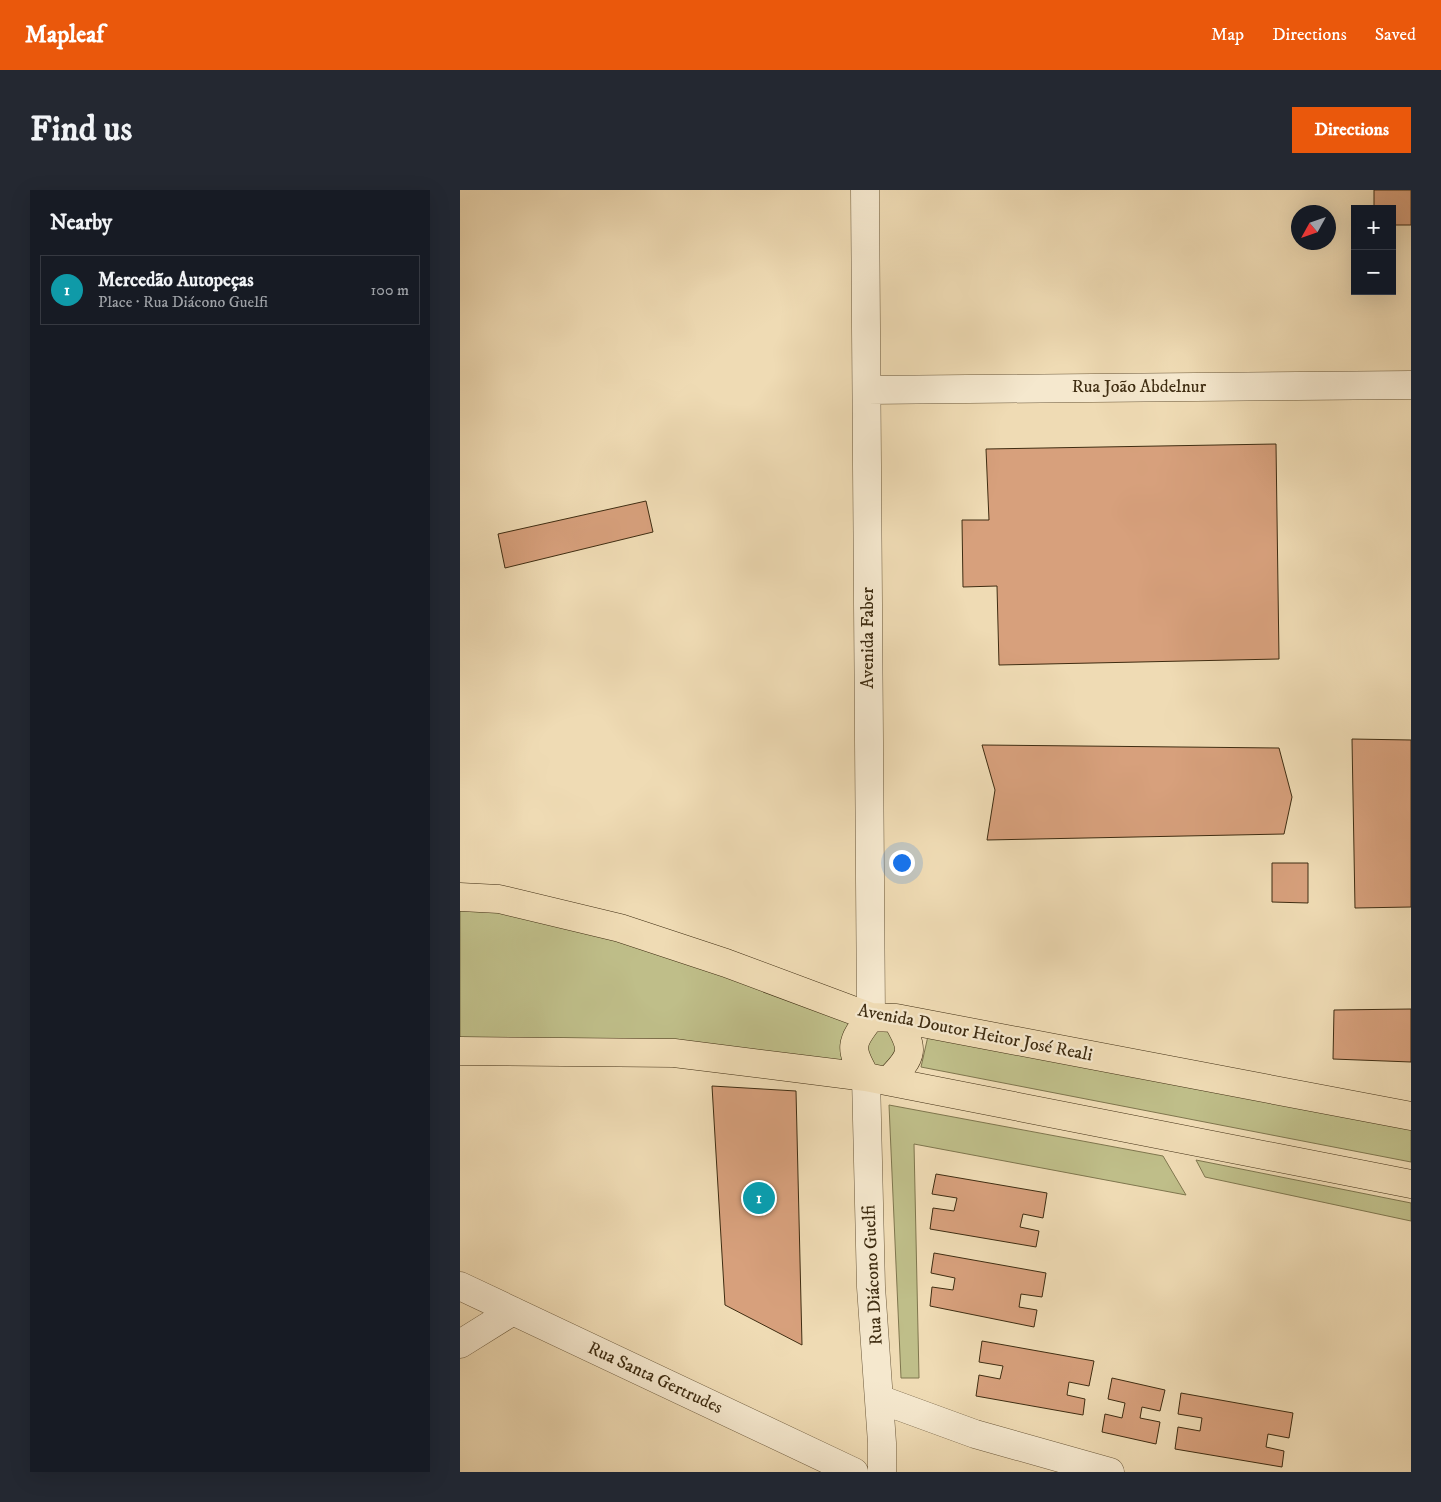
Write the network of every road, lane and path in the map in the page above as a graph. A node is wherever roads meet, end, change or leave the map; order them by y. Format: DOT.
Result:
graph roads {
  1 [pos="865,190"];
  2 [pos="1411,385"];
  3 [pos="867,390"];
  4 [pos="460,897"];
  5 [pos="883,1018"];
  6 [pos="460,1051"];
  7 [pos="877,1079"];
  8 [pos="1411,1116"];
  9 [pos="1411,1184"];
  10 [pos="460,1286"];
  11 [pos="513,1311"];
  12 [pos="460,1344"];
  13 [pos="879,1399"];
  14 [pos="854,1472"];
  15 [pos="882,1472"];
  16 [pos="1110,1472"];
  1 -- 3 [label="street, Avenida Faber"];
  2 -- 3 [label="street, Rua João Abdelnur"];
  3 -- 5 [label="street, Avenida Faber"];
  4 -- 5 [label="main road, Avenida Doutor Heitor José Reali"];
  5 -- 7 [label="main road"];
  5 -- 7 [label="main road"];
  5 -- 8 [label="main road, Avenida Doutor Heitor José Reali"];
  6 -- 7 [label="main road"];
  7 -- 9 [label="main road"];
  7 -- 13 [label="street, Rua Diácono Guelfi"];
  10 -- 11 [label="street, Rua Santa Gertrudes"];
  11 -- 12 [label="street"];
  11 -- 14 [label="street, Rua Santa Gertrudes"];
  13 -- 15 [label="street, Rua Diácono Guelfi"];
  13 -- 16 [label="street"];
}
